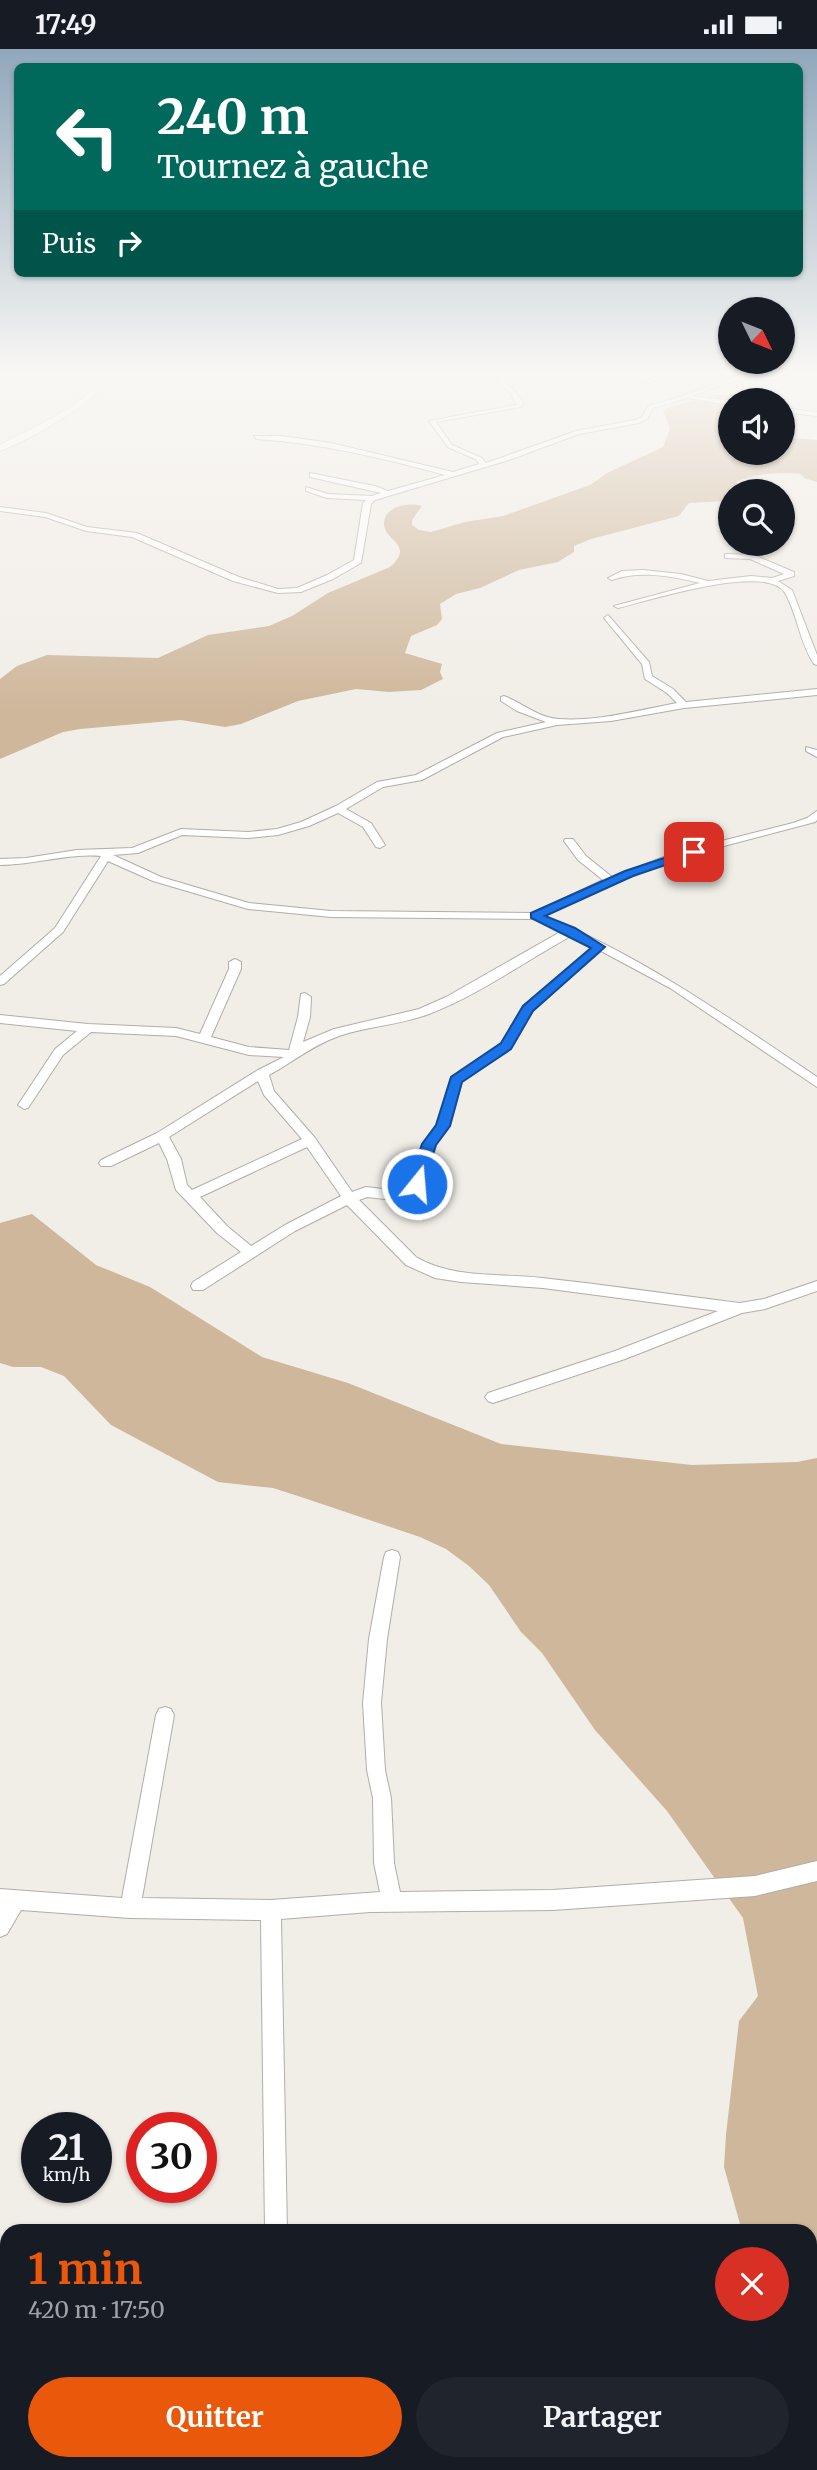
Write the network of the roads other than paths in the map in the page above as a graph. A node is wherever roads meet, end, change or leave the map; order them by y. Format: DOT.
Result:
graph roads {
  1 [pos="356,484"];
  2 [pos="424,484"];
  3 [pos="309,489"];
  4 [pos="389,494"];
  5 [pos="372,498"];
  6 [pos="0,509"];
  7 [pos="728,556"];
  8 [pos="612,578"];
  9 [pos="772,580"];
  10 [pos="708,583"];
  11 [pos="618,606"];
  12 [pos="608,618"];
  13 [pos="817,662"];
  14 [pos="817,692"];
  15 [pos="503,699"];
  16 [pos="684,705"];
  17 [pos="557,722"];
  18 [pos="340,808"];
  19 [pos="817,814"];
  20 [pos="569,841"];
  21 [pos="380,845"];
  22 [pos="104,854"];
  23 [pos="0,862"];
  24 [pos="611,881"];
  25 [pos="535,916"];
  26 [pos="571,931"];
  27 [pos="599,947"];
  28 [pos="235,962"];
  29 [pos="0,982"];
  30 [pos="305,997"];
  31 [pos="0,1019"];
  32 [pos="88,1028"];
  33 [pos="204,1039"];
  34 [pos="294,1054"];
  35 [pos="262,1073"];
  36 [pos="817,1083"];
  37 [pos="24,1105"];
  38 [pos="162,1136"];
  39 [pos="310,1142"];
  40 [pos="106,1163"];
  41 [pos="190,1196"];
  42 [pos="349,1198"];
  43 [pos="250,1253"];
  44 [pos="198,1286"];
  45 [pos="817,1286"];
  46 [pos="740,1308"];
  47 [pos="493,1397"];
  48 [pos="392,1557"];
  49 [pos="165,1716"];
  50 [pos="817,1871"];
  51 [pos="7,1901"];
  52 [pos="392,1902"];
  53 [pos="130,1908"];
  54 [pos="271,1910"];
  55 [pos="0,1927"];
  56 [pos="276,2224"];
  1 -- 4 [label="street"];
  2 -- 4 [label="street"];
  3 -- 5 [label="street"];
  4 -- 5 [label="street"];
  5 -- 6 [label="street"];
  7 -- 9 [label="street"];
  8 -- 10 [label="street"];
  9 -- 10 [label="street"];
  9 -- 13 [label="street"];
  10 -- 11 [label="street"];
  12 -- 16 [label="street"];
  14 -- 16 [label="street"];
  15 -- 17 [label="street"];
  16 -- 17 [label="street"];
  17 -- 18 [label="street"];
  18 -- 21 [label="street"];
  18 -- 22 [label="street"];
  19 -- 24 [label="street"];
  20 -- 24 [label="street"];
  22 -- 23 [label="street"];
  22 -- 25 [label="street"];
  22 -- 29 [label="street"];
  24 -- 25 [label="street"];
  25 -- 26 [label="street"];
  26 -- 27 [label="street"];
  26 -- 34 [label="street"];
  27 -- 36 [label="street"];
  27 -- 42 [label="street"];
  28 -- 33 [label="street"];
  30 -- 34 [label="street"];
  31 -- 32 [label="street"];
  32 -- 33 [label="street"];
  32 -- 37 [label="street"];
  33 -- 34 [label="street"];
  34 -- 35 [label="street"];
  35 -- 38 [label="street"];
  35 -- 39 [label="street"];
  38 -- 40 [label="street"];
  38 -- 41 [label="street"];
  39 -- 41 [label="street"];
  39 -- 42 [label="street"];
  41 -- 43 [label="street"];
  42 -- 43 [label="street"];
  42 -- 46 [label="street"];
  43 -- 44 [label="street"];
  45 -- 46 [label="street"];
  46 -- 47 [label="street"];
  48 -- 52 [label="street"];
  49 -- 53 [label="street"];
  50 -- 52 [label="street"];
  51 -- 53 [label="street"];
  51 -- 55 [label="street"];
  52 -- 54 [label="street"];
  53 -- 54 [label="street"];
  54 -- 56 [label="street"];
}
